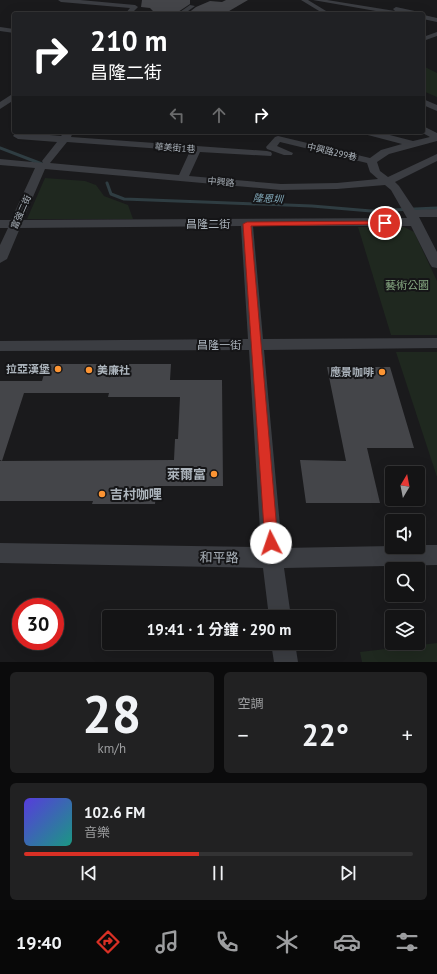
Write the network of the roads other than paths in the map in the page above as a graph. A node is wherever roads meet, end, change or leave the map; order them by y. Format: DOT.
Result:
graph roads {
  1 [pos="62,0"];
  2 [pos="304,0"];
  3 [pos="316,0"];
  4 [pos="90,1"];
  5 [pos="346,1"];
  6 [pos="192,6"];
  7 [pos="131,12"];
  8 [pos="183,12"];
  9 [pos="325,12"];
  10 [pos="396,12"];
  11 [pos="411,12"];
  12 [pos="425,14"];
  13 [pos="437,17"];
  14 [pos="425,18"];
  15 [pos="437,20"];
  16 [pos="0,29"];
  17 [pos="12,31"];
  18 [pos="437,34"];
  19 [pos="425,38"];
  20 [pos="12,97"];
  21 [pos="425,103"];
  22 [pos="1,105"];
  23 [pos="12,105"];
  24 [pos="437,108"];
  25 [pos="425,130"];
  26 [pos="20,134"];
  27 [pos="98,134"];
  28 [pos="375,134"];
  29 [pos="67,136"];
  30 [pos="437,138"];
  31 [pos="94,142"];
  32 [pos="413,144"];
  33 [pos="196,150"];
  34 [pos="288,153"];
  35 [pos="266,154"];
  36 [pos="437,157"];
  37 [pos="372,161"];
  38 [pos="0,162"];
  39 [pos="42,167"];
  40 [pos="437,168"];
  41 [pos="0,170"];
  42 [pos="183,178"];
  43 [pos="396,191"];
  44 [pos="437,213"];
  45 [pos="412,216"];
  46 [pos="0,224"];
  47 [pos="15,224"];
  48 [pos="247,224"];
  49 [pos="0,259"];
  50 [pos="437,264"];
  51 [pos="437,343"];
  52 [pos="257,345"];
  53 [pos="0,346"];
  54 [pos="0,553"];
  55 [pos="437,555"];
  56 [pos="272,558"];
  57 [pos="279,610"];
  58 [pos="285,650"];
  59 [pos="286,662"];
  1 -- 4 [label="street"];
  2 -- 9 [label="street"];
  3 -- 5 [label="street"];
  4 -- 7 [label="street"];
  5 -- 10 [label="street"];
  5 -- 11 [label="street"];
  6 -- 8 [label="street"];
  12 -- 13 [label="street"];
  14 -- 15 [label="street"];
  16 -- 17 [label="street"];
  18 -- 19 [label="street"];
  20 -- 22 [label="street"];
  21 -- 24 [label="street"];
  22 -- 23 [label="street"];
  25 -- 30 [label="street"];
  26 -- 29 [label="street, 華美街1巷"];
  27 -- 31 [label="street"];
  28 -- 32 [label="street"];
  29 -- 31 [label="street, 華美街1巷"];
  29 -- 39 [label="street, 富強二街"];
  30 -- 32 [label="street"];
  31 -- 33 [label="street, 華美街1巷"];
  32 -- 37 [label="street"];
  33 -- 35 [label="street, 華美街1巷"];
  33 -- 42 [label="street"];
  34 -- 37 [label="street, 中興路299巷"];
  36 -- 43 [label="street, 中興路"];
  37 -- 43 [label="street, 中興路299巷"];
  38 -- 39 [label="street, 中興路"];
  39 -- 41 [label="street, 中興路"];
  39 -- 42 [label="street, 中興路"];
  39 -- 43 [label="street, 中興路"];
  39 -- 47 [label="street, 富強二街"];
  40 -- 43 [label="street, 中興路"];
  42 -- 43 [label="street, 中興路"];
  43 -- 45 [label="street, 中興路299巷"];
  44 -- 45 [label="street, 昌隆二街"];
  45 -- 48 [label="street, 昌隆二街"];
  45 -- 50 [label="street, 中興路299巷"];
  46 -- 47 [label="street, 昌隆二街"];
  47 -- 48 [label="street, 昌隆二街"];
  47 -- 49 [label="street, 富強二街"];
  48 -- 52 [label="street"];
  51 -- 52 [label="street, 昌隆一街"];
  52 -- 53 [label="street, 昌隆一街"];
  52 -- 56 [label="street"];
  54 -- 56 [label="street, 和平路"];
  55 -- 56 [label="street, 和平路"];
  56 -- 57 [label="street"];
  58 -- 59 [label="street"];
}
